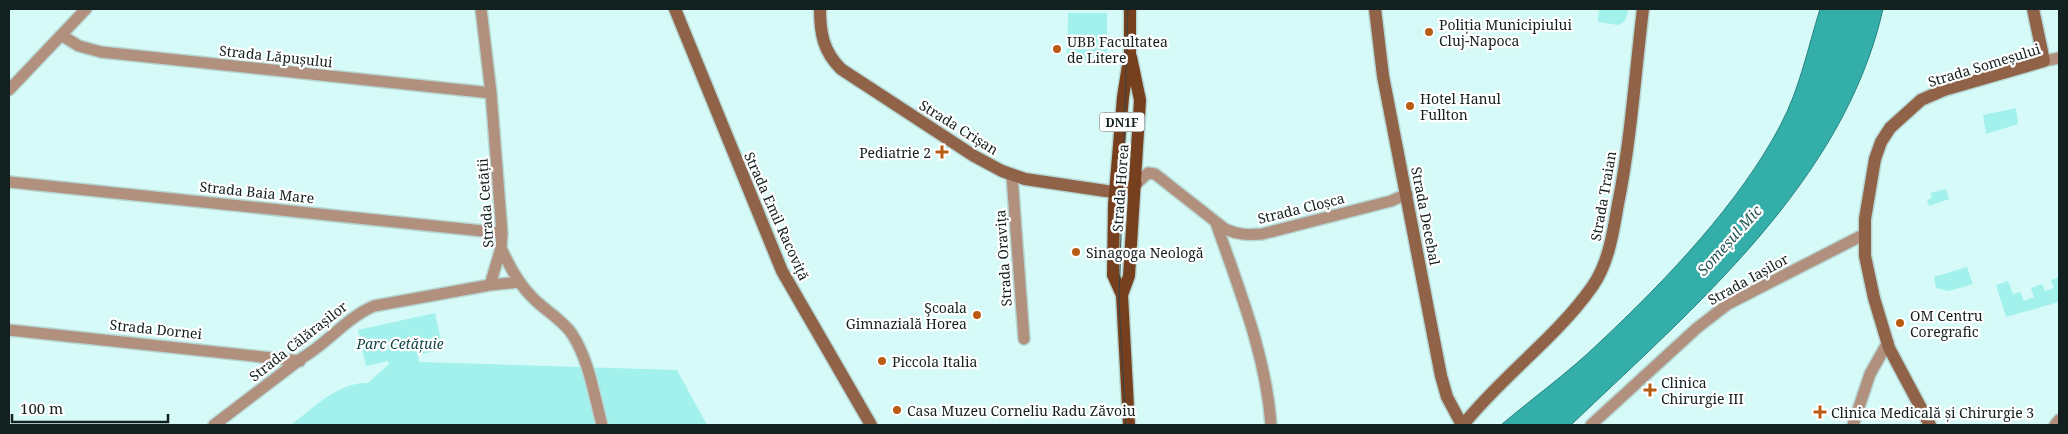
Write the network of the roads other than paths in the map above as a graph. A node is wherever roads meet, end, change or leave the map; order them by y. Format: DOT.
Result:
graph roads {
  1 [pos="86,9"];
  2 [pos="481,9"];
  3 [pos="675,9"];
  4 [pos="820,9"];
  5 [pos="1130,9"];
  6 [pos="1375,9"];
  7 [pos="1642,9"];
  8 [pos="2033,9"];
  9 [pos="61,35"];
  10 [pos="1130,53"];
  11 [pos="2059,58"];
  12 [pos="2044,62"];
  13 [pos="9,90"];
  14 [pos="491,93"];
  15 [pos="1012,176"];
  16 [pos="9,182"];
  17 [pos="1136,184"];
  18 [pos="1115,192"];
  19 [pos="1407,194"];
  20 [pos="1216,223"];
  21 [pos="502,233"];
  22 [pos="1863,235"];
  23 [pos="501,248"];
  24 [pos="520,282"];
  25 [pos="490,285"];
  26 [pos="1122,295"];
  27 [pos="9,330"];
  28 [pos="1024,339"];
  29 [pos="1888,342"];
  30 [pos="300,361"];
  31 [pos="2059,420"];
  32 [pos="214,425"];
  33 [pos="602,425"];
  34 [pos="871,425"];
  35 [pos="1129,425"];
  36 [pos="1271,425"];
  37 [pos="1462,425"];
  38 [pos="1591,425"];
  39 [pos="1853,425"];
  40 [pos="1930,425"];
  41 [pos="2055,425"];
  1 -- 9 [label="street"];
  2 -- 14 [label="street, Strada Cetății"];
  3 -- 34 [label="street, Strada Emil Racoviță"];
  4 -- 15 [label="street, Strada Crișan"];
  5 -- 10 [label="main road, Strada Horea / DN1F"];
  6 -- 19 [label="street, Strada Decebal"];
  7 -- 37 [label="street, Strada Traian"];
  8 -- 12 [label="street"];
  9 -- 13 [label="street"];
  9 -- 14 [label="street, Strada Lăpușului"];
  10 -- 17 [label="main road, Strada Horea / DN1F"];
  10 -- 18 [label="main road, Strada Horea / DN1F"];
  11 -- 12 [label="street, Strada Someșului"];
  12 -- 22 [label="street, Strada Someșului"];
  14 -- 21 [label="street, Strada Cetății"];
  15 -- 18 [label="street, Strada Crișan"];
  15 -- 28 [label="street, Strada Oravița"];
  16 -- 21 [label="street, Strada Baia Mare"];
  17 -- 18 [label="street, Strada Crișan"];
  17 -- 20 [label="street, Strada Cloșca"];
  17 -- 26 [label="main road, Strada Horea / DN1F"];
  18 -- 26 [label="main road, Strada Horea / DN1F"];
  19 -- 20 [label="street, Strada Cloșca"];
  19 -- 37 [label="street, Strada Decebal"];
  20 -- 36 [label="street"];
  21 -- 23 [label="street, Strada Cetății"];
  22 -- 29 [label="street, Strada Someșului"];
  22 -- 38 [label="street, Strada Iașilor"];
  23 -- 24 [label="street, Strada Cetății"];
  23 -- 25 [label="street"];
  24 -- 25 [label="street, Strada Călărașilor"];
  24 -- 33 [label="street, Strada Cetății"];
  25 -- 30 [label="street, Strada Călărașilor"];
  26 -- 35 [label="main road, Strada Horea / DN1F"];
  27 -- 30 [label="street, Strada Dornei"];
  29 -- 39 [label="street"];
  29 -- 40 [label="street, Strada Someșului"];
  30 -- 32 [label="street, Strada Călărașilor"];
  31 -- 41 [label="street"];
}
